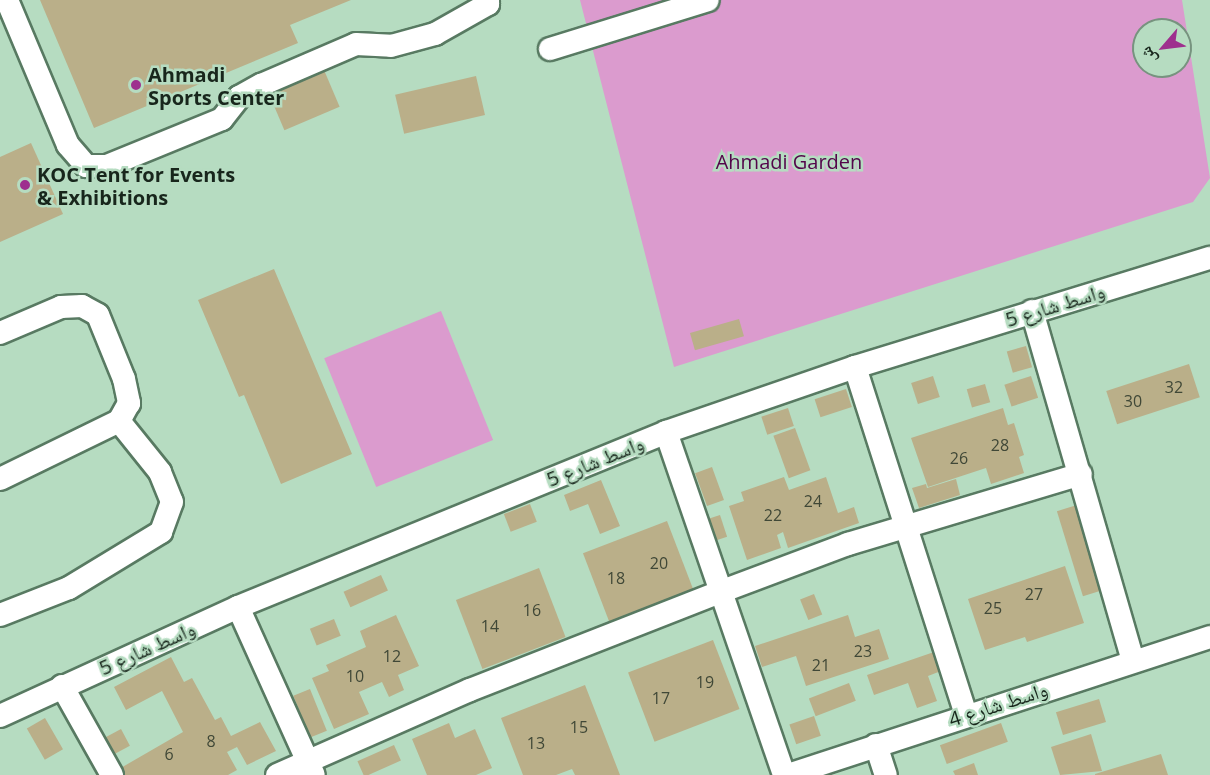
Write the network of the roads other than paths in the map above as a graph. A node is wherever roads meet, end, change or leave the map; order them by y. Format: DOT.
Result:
graph roads {
  1 [pos="7,0"];
  2 [pos="488,0"];
  3 [pos="708,0"];
  4 [pos="550,49"];
  5 [pos="1210,258"];
  6 [pos="1032,311"];
  7 [pos="0,333"];
  8 [pos="855,367"];
  9 [pos="119,421"];
  10 [pos="666,432"];
  11 [pos="1081,474"];
  12 [pos="0,479"];
  13 [pos="907,526"];
  14 [pos="720,592"];
  15 [pos="238,607"];
  16 [pos="0,615"];
  17 [pos="1210,637"];
  18 [pos="1133,660"];
  19 [pos="63,686"];
  20 [pos="966,714"];
  21 [pos="0,716"];
  22 [pos="876,745"];
  23 [pos="311,767"];
  24 [pos="112,775"];
  25 [pos="277,775"];
  26 [pos="786,775"];
  27 [pos="886,775"];
  1 -- 2 [label="street"];
  3 -- 4 [label="street"];
  5 -- 6 [label="street, واسط شارع 5"];
  6 -- 8 [label="street, واسط شارع 5"];
  6 -- 11 [label="street"];
  7 -- 9 [label="street"];
  8 -- 10 [label="street, واسط شارع 5"];
  8 -- 13 [label="street"];
  9 -- 12 [label="street"];
  9 -- 16 [label="street"];
  10 -- 14 [label="street"];
  10 -- 15 [label="street, واسط شارع 5"];
  11 -- 13 [label="street"];
  11 -- 18 [label="street"];
  13 -- 14 [label="street"];
  13 -- 20 [label="street"];
  14 -- 23 [label="street"];
  14 -- 26 [label="street"];
  15 -- 19 [label="street, واسط شارع 5"];
  15 -- 23 [label="street"];
  17 -- 18 [label="street, واسط شارع 4"];
  18 -- 20 [label="street, واسط شارع 4"];
  19 -- 21 [label="street, واسط شارع 5"];
  19 -- 24 [label="street"];
  20 -- 22 [label="street, واسط شارع 4"];
  22 -- 26 [label="street, واسط شارع 4"];
  22 -- 27 [label="street"];
  23 -- 25 [label="street"];
}
